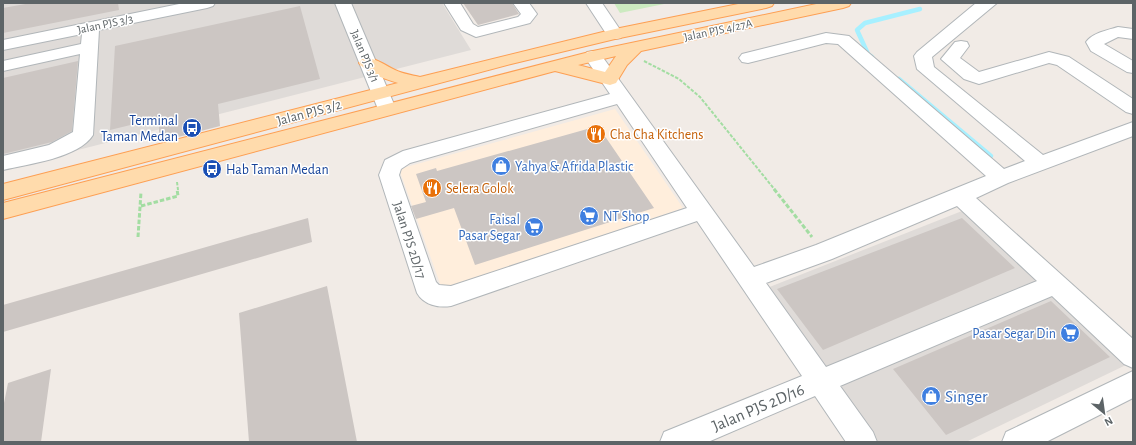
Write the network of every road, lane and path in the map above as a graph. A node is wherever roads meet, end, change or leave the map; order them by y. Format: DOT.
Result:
graph roads {
  1 [pos="208,3"];
  2 [pos="343,3"];
  3 [pos="452,3"];
  4 [pos="521,3"];
  5 [pos="594,3"];
  6 [pos="766,3"];
  7 [pos="843,3"];
  8 [pos="989,3"];
  9 [pos="140,10"];
  10 [pos="91,27"];
  11 [pos="615,34"];
  12 [pos="1133,34"];
  13 [pos="3,45"];
  14 [pos="961,46"];
  15 [pos="89,47"];
  16 [pos="631,51"];
  17 [pos="593,56"];
  18 [pos="748,58"];
  19 [pos="368,63"];
  20 [pos="3,66"];
  21 [pos="554,66"];
  22 [pos="1133,69"];
  23 [pos="1094,82"];
  24 [pos="420,83"];
  25 [pos="616,88"];
  26 [pos="384,101"];
  27 [pos="1133,108"];
  28 [pos="1133,129"];
  29 [pos="3,163"];
  30 [pos="1040,163"];
  31 [pos="177,178"];
  32 [pos="1001,178"];
  33 [pos="140,191"];
  34 [pos="3,192"];
  35 [pos="960,196"];
  36 [pos="141,206"];
  37 [pos="3,211"];
  38 [pos="702,211"];
  39 [pos="138,237"];
  40 [pos="824,252"];
  41 [pos="749,279"];
  42 [pos="1056,284"];
  43 [pos="1133,356"];
  44 [pos="820,381"];
  45 [pos="1133,384"];
  46 [pos="674,442"];
  47 [pos="863,442"];
  48 [pos="1016,442"];
  1 -- 9 [label="street, Jalan PJS 3/3"];
  2 -- 19 [label="street, Jalan PJS 3/1"];
  3 -- 4 [label="street"];
  5 -- 11 [label="street"];
  6 -- 11 [label="main road, Jalan PJS 4/27A"];
  7 -- 16 [label="main road, Jalan PJS 4/27A"];
  8 -- 30 [label="street"];
  9 -- 10 [label="street, Jalan PJS 3/3"];
  10 -- 13 [label="street, Jalan PJS 3/3"];
  10 -- 15 [label="street"];
  11 -- 24 [label="main road, Jalan PJS 3/2"];
  12 -- 22 [label="street"];
  14 -- 23 [label="street"];
  15 -- 20 [label="street"];
  15 -- 29 [label="street"];
  16 -- 17 [label="main road, Jalan PJS 4/27A"];
  16 -- 25 [label="main road"];
  16 -- 40 [label="path"];
  17 -- 21 [label="main road, Jalan PJS 3/2"];
  17 -- 25 [label="street"];
  18 -- 32 [label="street"];
  19 -- 24 [label="main road"];
  19 -- 26 [label="street, Jalan PJS 3/1"];
  21 -- 25 [label="main road"];
  21 -- 26 [label="main road, Jalan PJS 3/2"];
  22 -- 23 [label="street"];
  23 -- 27 [label="street"];
  24 -- 26 [label="main road, Jalan PJS 3/2"];
  25 -- 38 [label="street"];
  25 -- 38 [label="street, Jalan PJS 2D/17"];
  26 -- 34 [label="main road, Jalan PJS 3/2"];
  26 -- 37 [label="main road, Jalan PJS 3/2"];
  28 -- 30 [label="street"];
  30 -- 32 [label="street"];
  31 -- 36 [label="path"];
  32 -- 35 [label="street"];
  33 -- 36 [label="path"];
  35 -- 40 [label="street"];
  35 -- 42 [label="street"];
  36 -- 39 [label="path"];
  38 -- 41 [label="street"];
  40 -- 41 [label="street"];
  41 -- 44 [label="street"];
  42 -- 43 [label="street"];
  42 -- 44 [label="street, Jalan PJS 2D/16"];
  44 -- 46 [label="street, Jalan PJS 2D/16"];
  44 -- 47 [label="street"];
  45 -- 48 [label="street"];
}
